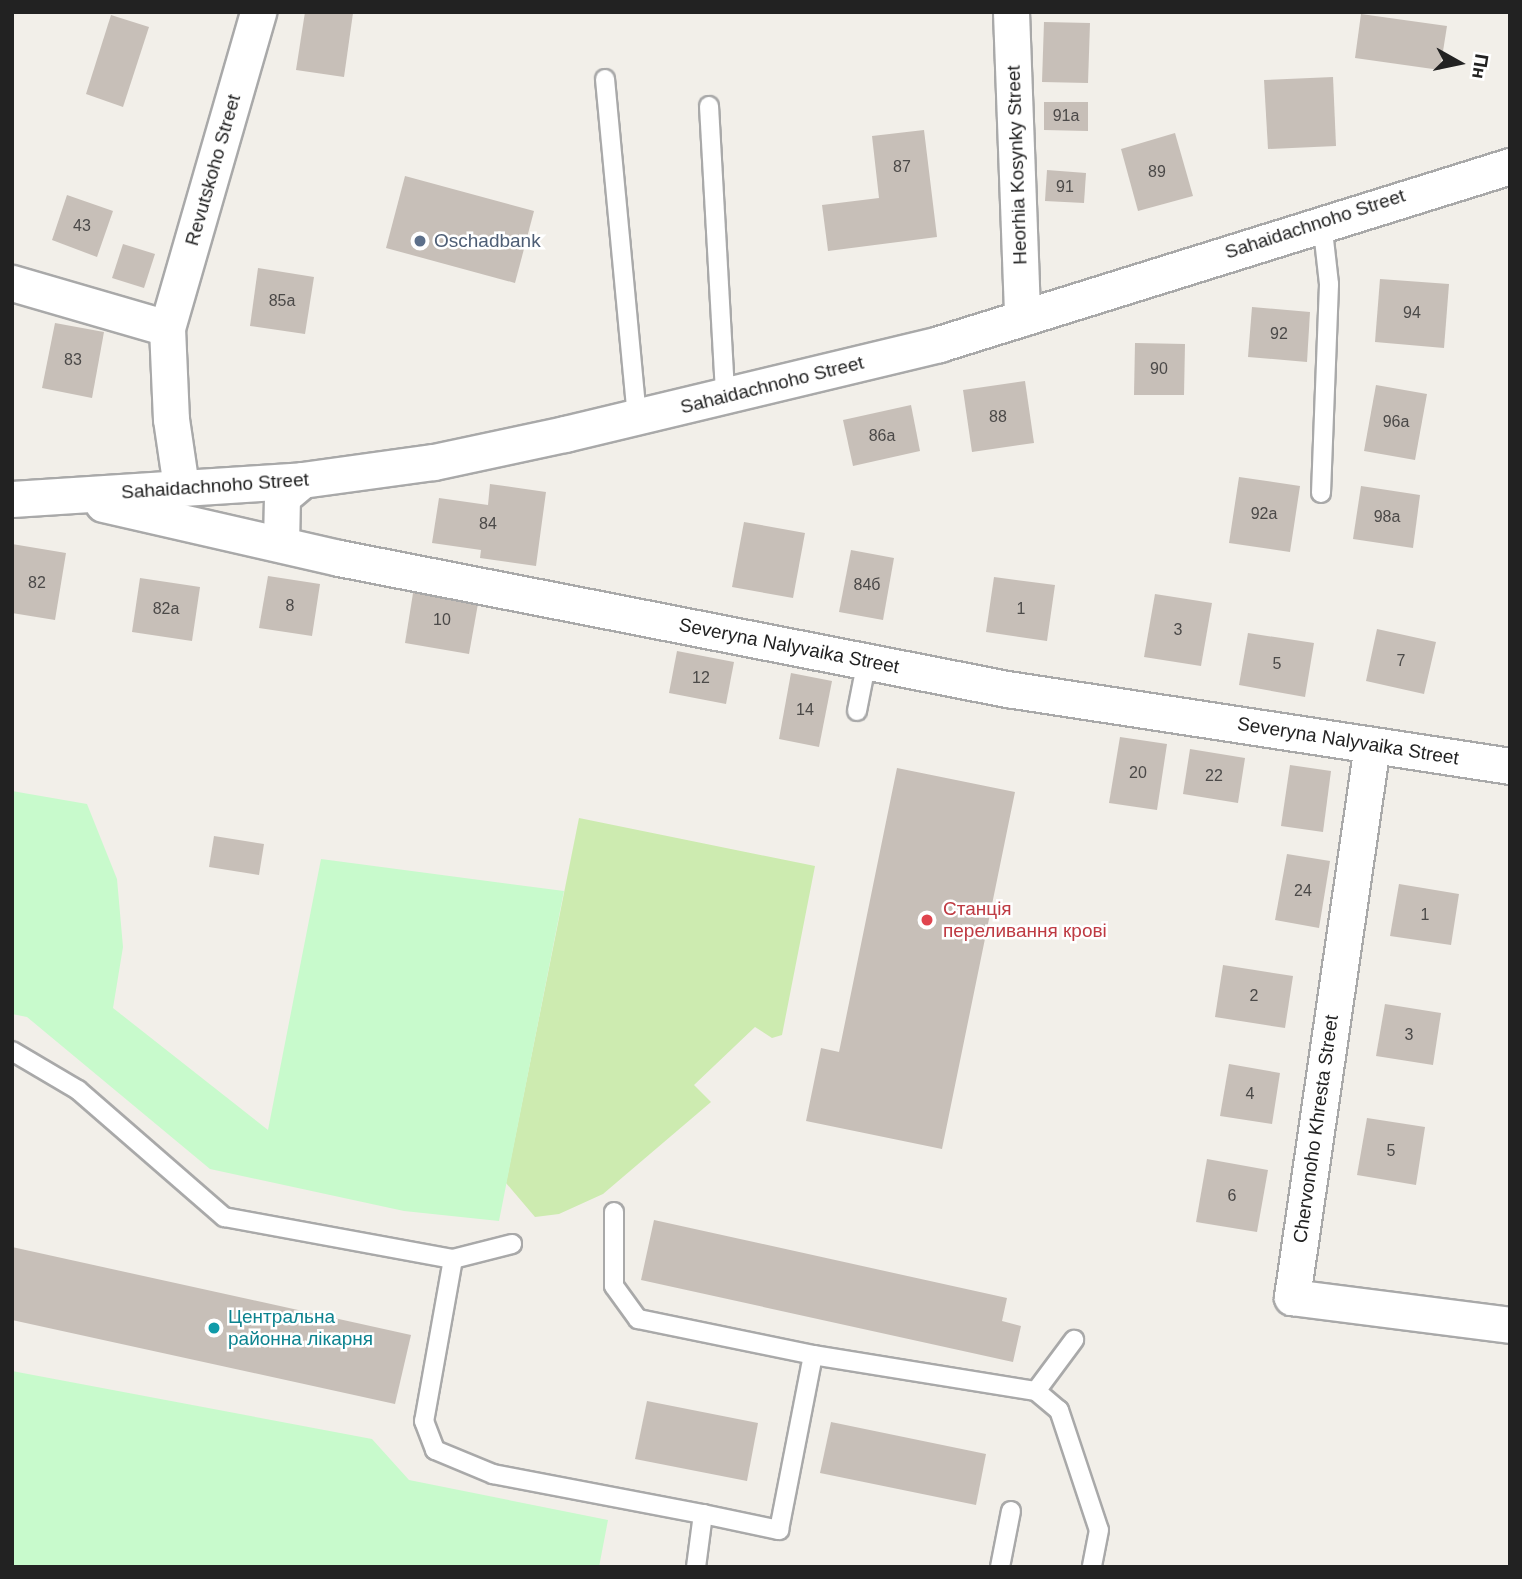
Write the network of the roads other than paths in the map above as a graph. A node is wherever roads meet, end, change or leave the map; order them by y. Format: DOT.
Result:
graph roads {
  1 [pos="258,12"];
  2 [pos="1011,12"];
  3 [pos="605,79"];
  4 [pos="709,106"];
  5 [pos="1510,166"];
  6 [pos="1322,222"];
  7 [pos="12,283"];
  8 [pos="1022,318"];
  9 [pos="167,328"];
  10 [pos="725,396"];
  11 [pos="637,417"];
  12 [pos="303,480"];
  13 [pos="181,487"];
  14 [pos="1321,494"];
  15 [pos="74,498"];
  16 [pos="12,499"];
  17 [pos="281,544"];
  18 [pos="867,660"];
  19 [pos="857,711"];
  20 [pos="1372,745"];
  21 [pos="1510,766"];
  22 [pos="12,1051"];
  23 [pos="614,1212"];
  24 [pos="512,1244"];
  25 [pos="453,1259"];
  26 [pos="1510,1325"];
  27 [pos="1074,1340"];
  28 [pos="813,1355"];
  29 [pos="1036,1391"];
  30 [pos="1011,1511"];
  31 [pos="703,1514"];
  32 [pos="696,1567"];
  33 [pos="1000,1567"];
  34 [pos="1092,1567"];
  1 -- 9 [label="street, Revutskoho Street"];
  2 -- 8 [label="street, Heorhia Kosynky Street"];
  3 -- 11 [label="lane"];
  4 -- 10 [label="lane"];
  5 -- 6 [label="street, Sahaidachnoho Street"];
  6 -- 8 [label="street, Sahaidachnoho Street"];
  6 -- 14 [label="lane"];
  7 -- 9 [label="street"];
  8 -- 10 [label="street, Sahaidachnoho Street"];
  9 -- 13 [label="street, Revutskoho Street"];
  10 -- 11 [label="street, Sahaidachnoho Street"];
  11 -- 12 [label="street, Sahaidachnoho Street"];
  12 -- 13 [label="street, Sahaidachnoho Street"];
  12 -- 17 [label="street"];
  13 -- 15 [label="street, Sahaidachnoho Street"];
  15 -- 16 [label="street, Sahaidachnoho Street"];
  15 -- 17 [label="street, Severyna Nalyvaika Street"];
  17 -- 18 [label="street, Severyna Nalyvaika Street"];
  18 -- 19 [label="lane"];
  18 -- 20 [label="street, Severyna Nalyvaika Street"];
  20 -- 21 [label="street, Severyna Nalyvaika Street"];
  20 -- 26 [label="street, Chervonoho Khresta Street"];
  22 -- 25 [label="lane"];
  23 -- 28 [label="lane"];
  24 -- 25 [label="lane"];
  25 -- 31 [label="lane"];
  27 -- 29 [label="lane"];
  28 -- 29 [label="lane"];
  28 -- 31 [label="lane"];
  29 -- 34 [label="lane"];
  30 -- 33 [label="lane"];
  31 -- 32 [label="lane"];
}
